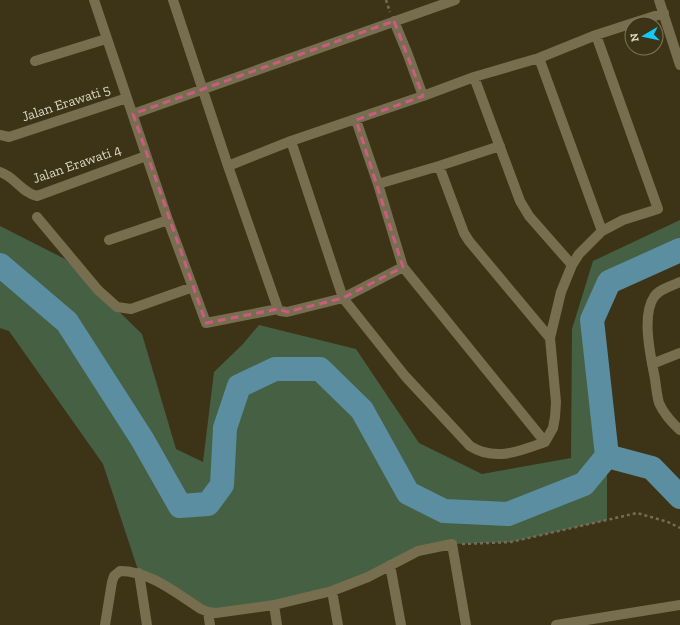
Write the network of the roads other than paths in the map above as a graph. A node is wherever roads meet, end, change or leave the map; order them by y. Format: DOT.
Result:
graph roads {
  1 [pos="94,0"];
  2 [pos="173,0"];
  3 [pos="455,0"];
  4 [pos="659,0"];
  5 [pos="664,13"];
  6 [pos="394,21"];
  7 [pos="596,35"];
  8 [pos="106,39"];
  9 [pos="539,58"];
  10 [pos="35,61"];
  11 [pos="680,65"];
  12 [pos="474,77"];
  13 [pos="203,89"];
  14 [pos="424,96"];
  15 [pos="127,98"];
  16 [pos="133,114"];
  17 [pos="356,120"];
  18 [pos="0,135"];
  19 [pos="291,141"];
  20 [pos="500,146"];
  21 [pos="146,156"];
  22 [pos="228,166"];
  23 [pos="439,166"];
  24 [pos="0,172"];
  25 [pos="378,184"];
  26 [pos="37,217"];
  27 [pos="168,220"];
  28 [pos="602,231"];
  29 [pos="109,240"];
  30 [pos="572,265"];
  31 [pos="403,267"];
  32 [pos="680,282"];
  33 [pos="193,288"];
  34 [pos="343,298"];
  35 [pos="278,309"];
  36 [pos="550,338"];
  37 [pos="680,353"];
  38 [pos="652,364"];
  39 [pos="680,430"];
  40 [pos="545,442"];
  41 [pos="390,565"];
  42 [pos="138,573"];
  43 [pos="332,591"];
  44 [pos="274,605"];
  45 [pos="680,605"];
  46 [pos="208,612"];
  47 [pos="105,625"];
  48 [pos="147,625"];
  49 [pos="210,625"];
  50 [pos="277,625"];
  51 [pos="338,625"];
  52 [pos="401,625"];
  53 [pos="466,625"];
  54 [pos="556,625"];
  1 -- 8 [label="street"];
  2 -- 13 [label="street"];
  3 -- 6 [label="street"];
  4 -- 5 [label="street"];
  5 -- 7 [label="street"];
  5 -- 11 [label="street"];
  6 -- 13 [label="street"];
  6 -- 14 [label="street"];
  7 -- 9 [label="street"];
  7 -- 28 [label="street"];
  8 -- 10 [label="street"];
  8 -- 15 [label="street"];
  9 -- 12 [label="street"];
  9 -- 28 [label="street"];
  12 -- 14 [label="street"];
  12 -- 20 [label="street"];
  13 -- 16 [label="street"];
  13 -- 22 [label="street"];
  14 -- 17 [label="street"];
  15 -- 16 [label="street"];
  15 -- 18 [label="street, Jalan Erawati 5"];
  16 -- 21 [label="street"];
  17 -- 19 [label="street"];
  17 -- 25 [label="street"];
  19 -- 22 [label="street"];
  19 -- 34 [label="street"];
  20 -- 23 [label="street"];
  20 -- 30 [label="street"];
  21 -- 24 [label="street, Jalan Erawati 4"];
  21 -- 27 [label="street"];
  22 -- 35 [label="street"];
  23 -- 25 [label="street"];
  23 -- 36 [label="street"];
  25 -- 31 [label="street"];
  26 -- 33 [label="street"];
  27 -- 29 [label="street"];
  27 -- 33 [label="street"];
  28 -- 30 [label="street"];
  30 -- 36 [label="street"];
  31 -- 34 [label="street"];
  31 -- 40 [label="street"];
  32 -- 38 [label="street"];
  33 -- 35 [label="street"];
  34 -- 35 [label="street"];
  34 -- 40 [label="street"];
  36 -- 40 [label="street"];
  37 -- 38 [label="street"];
  38 -- 39 [label="street"];
  41 -- 43 [label="street"];
  41 -- 52 [label="street"];
  41 -- 53 [label="street"];
  42 -- 46 [label="street"];
  42 -- 47 [label="street"];
  42 -- 48 [label="street"];
  43 -- 44 [label="street"];
  43 -- 51 [label="street"];
  44 -- 46 [label="street"];
  44 -- 50 [label="street"];
  45 -- 54 [label="street"];
  46 -- 49 [label="street"];
}
